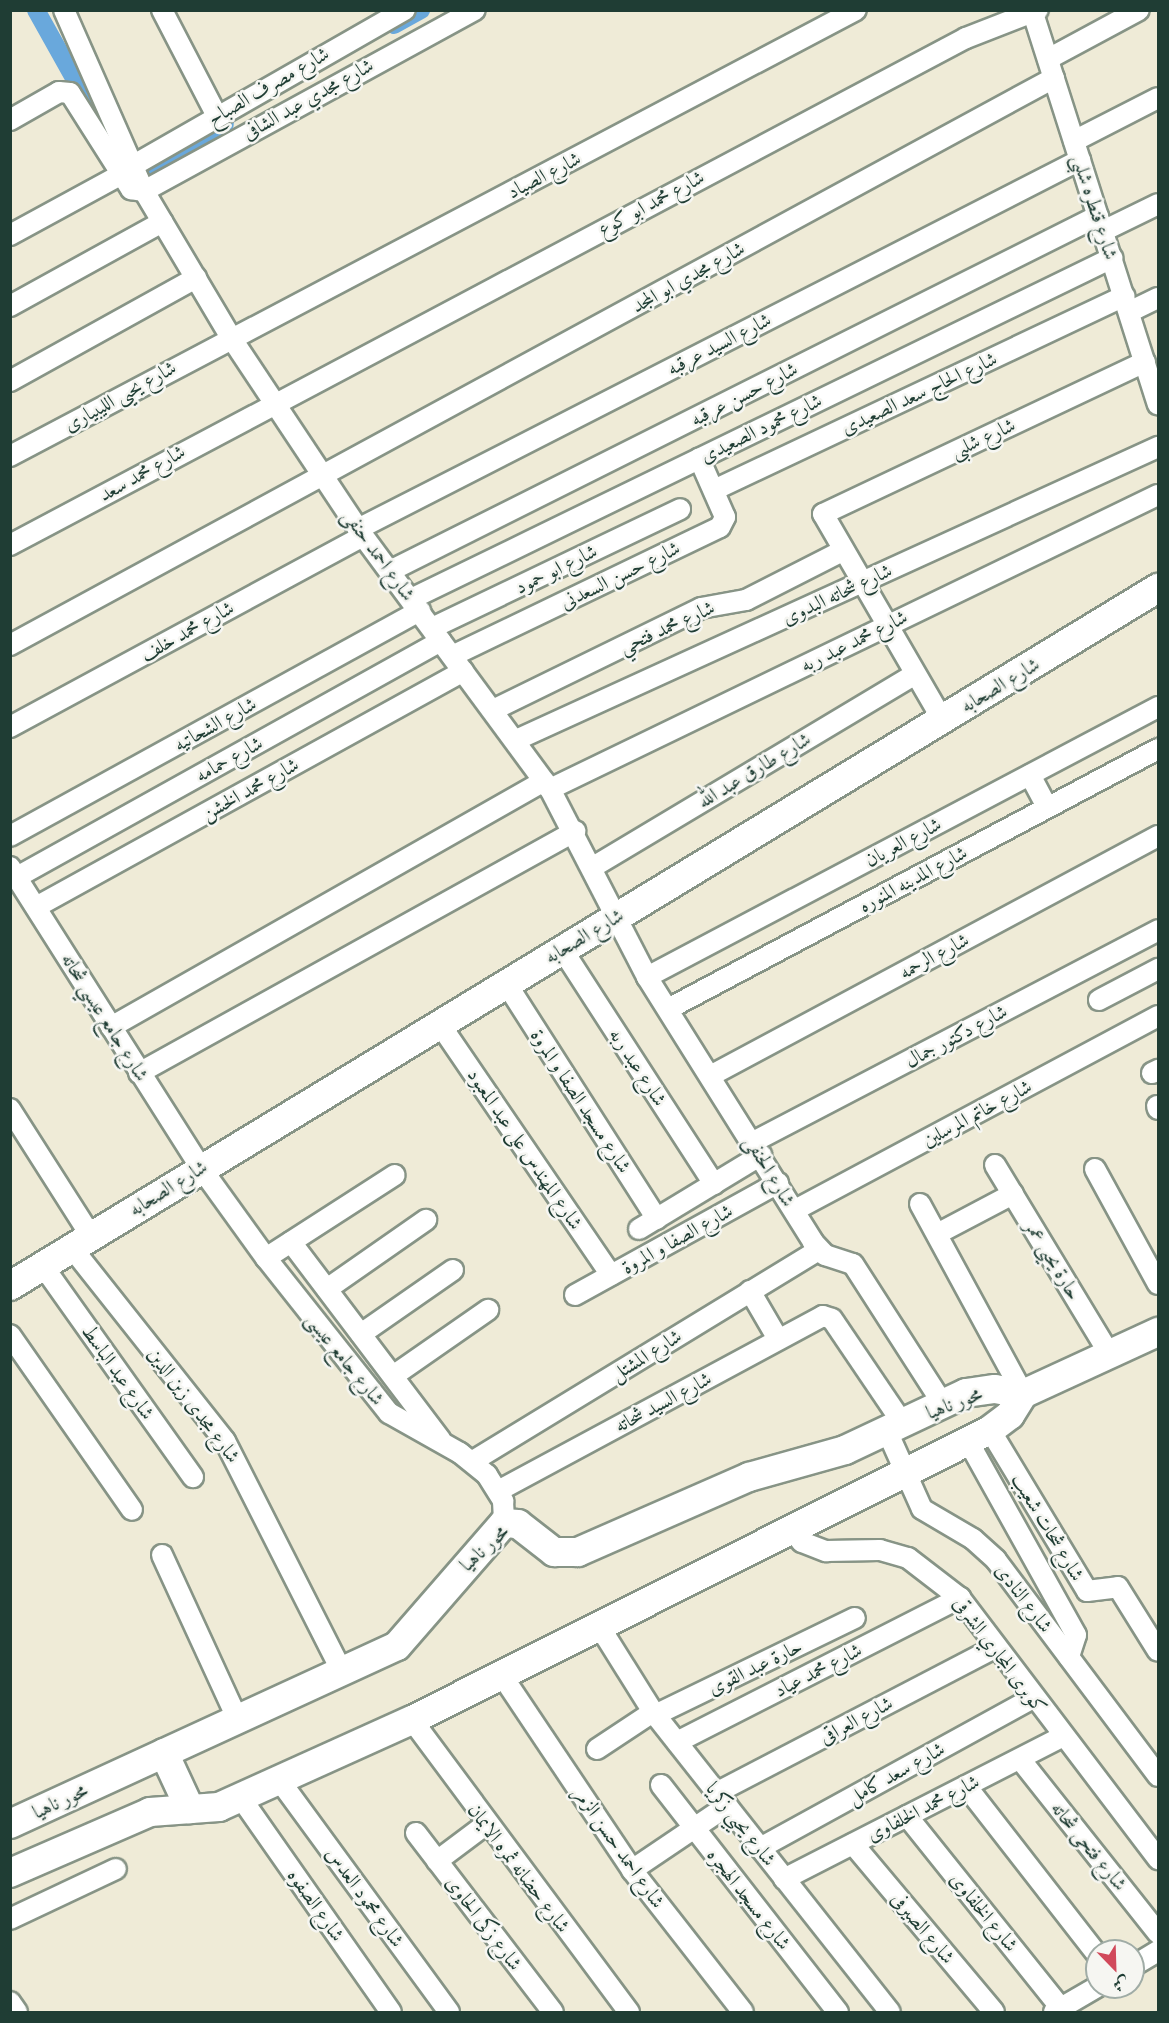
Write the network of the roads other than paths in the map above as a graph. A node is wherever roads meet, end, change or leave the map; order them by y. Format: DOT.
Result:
graph roads {
  1 [pos="64,10"];
  2 [pos="162,10"];
  3 [pos="405,10"];
  4 [pos="475,10"];
  5 [pos="856,10"];
  6 [pos="1139,10"];
  7 [pos="1034,11"];
  8 [pos="1048,59"];
  9 [pos="1054,78"];
  10 [pos="1158,98"];
  11 [pos="217,116"];
  12 [pos="10,120"];
  13 [pos="1074,141"];
  14 [pos="1080,160"];
  15 [pos="127,170"];
  16 [pos="144,191"];
  17 [pos="1158,204"];
  18 [pos="162,222"];
  19 [pos="1101,224"];
  20 [pos="10,235"];
  21 [pos="1112,258"];
  22 [pos="196,278"];
  23 [pos="1158,298"];
  24 [pos="1126,304"];
  25 [pos="10,306"];
  26 [pos="230,336"];
  27 [pos="1148,352"];
  28 [pos="10,381"];
  29 [pos="1157,397"];
  30 [pos="273,401"];
  31 [pos="1158,447"];
  32 [pos="10,456"];
  33 [pos="699,458"];
  34 [pos="323,475"];
  35 [pos="714,490"];
  36 [pos="1158,495"];
  37 [pos="680,509"];
  38 [pos="361,532"];
  39 [pos="10,545"];
  40 [pos="842,551"];
  41 [pos="390,571"];
  42 [pos="861,583"];
  43 [pos="1158,588"];
  44 [pos="415,605"];
  45 [pos="886,625"];
  46 [pos="10,645"];
  47 [pos="447,649"];
  48 [pos="915,674"];
  49 [pos="1158,707"];
  50 [pos="493,710"];
  51 [pos="942,719"];
  52 [pos="10,727"];
  53 [pos="516,740"];
  54 [pos="1158,749"];
  55 [pos="1030,775"];
  56 [pos="547,785"];
  57 [pos="1047,807"];
  58 [pos="575,831"];
  59 [pos="10,836"];
  60 [pos="1158,836"];
  61 [pos="593,867"];
  62 [pos="14,872"];
  63 [pos="36,907"];
  64 [pos="616,917"];
  65 [pos="1158,930"];
  66 [pos="562,949"];
  67 [pos="1158,969"];
  68 [pos="647,976"];
  69 [pos="506,983"];
  70 [pos="1099,1000"];
  71 [pos="668,1009"];
  72 [pos="1158,1016"];
  73 [pos="439,1023"];
  74 [pos="111,1027"];
  75 [pos="140,1073"];
  76 [pos="710,1076"];
  77 [pos="10,1109"];
  78 [pos="757,1148"];
  79 [pos="995,1165"];
  80 [pos="201,1168"];
  81 [pos="1095,1169"];
  82 [pos="395,1175"];
  83 [pos="714,1184"];
  84 [pos="778,1184"];
  85 [pos="1013,1194"];
  86 [pos="920,1204"];
  87 [pos="795,1210"];
  88 [pos="657,1219"];
  89 [pos="426,1220"];
  90 [pos="639,1229"];
  91 [pos="937,1234"];
  92 [pos="81,1242"];
  93 [pos="291,1242"];
  94 [pos="819,1250"];
  95 [pos="266,1258"];
  96 [pos="43,1266"];
  97 [pos="453,1270"];
  98 [pos="611,1275"];
  99 [pos="1158,1284"];
  100 [pos="10,1286"];
  101 [pos="327,1289"];
  102 [pos="750,1291"];
  103 [pos="575,1295"];
  104 [pos="488,1310"];
  105 [pos="828,1316"];
  106 [pos="1158,1332"];
  107 [pos="361,1334"];
  108 [pos="10,1335"];
  109 [pos="778,1339"];
  110 [pos="1110,1355"];
  111 [pos="393,1376"];
  112 [pos="1023,1394"];
  113 [pos="943,1404"];
  114 [pos="895,1427"];
  115 [pos="979,1435"];
  116 [pos="446,1447"];
  117 [pos="473,1461"];
  118 [pos="905,1473"];
  119 [pos="193,1477"];
  120 [pos="498,1491"];
  121 [pos="132,1510"];
  122 [pos="504,1523"];
  123 [pos="793,1531"];
  124 [pos="162,1555"];
  125 [pos="960,1598"];
  126 [pos="855,1618"];
  127 [pos="601,1629"];
  128 [pos="996,1647"];
  129 [pos="1158,1651"];
  130 [pos="1069,1657"];
  131 [pos="342,1672"];
  132 [pos="503,1677"];
  133 [pos="1033,1698"];
  134 [pos="654,1714"];
  135 [pos="238,1720"];
  136 [pos="412,1720"];
  137 [pos="1062,1737"];
  138 [pos="677,1742"];
  139 [pos="597,1749"];
  140 [pos="164,1753"];
  141 [pos="1020,1759"];
  142 [pos="1158,1776"];
  143 [pos="280,1781"];
  144 [pos="661,1785"];
  145 [pos="966,1786"];
  146 [pos="241,1798"];
  147 [pos="721,1799"];
  148 [pos="190,1809"];
  149 [pos="907,1816"];
  150 [pos="10,1824"];
  151 [pos="485,1825"];
  152 [pos="694,1828"];
  153 [pos="416,1833"];
  154 [pos="853,1844"];
  155 [pos="760,1848"];
  156 [pos="1158,1858"];
  157 [pos="437,1861"];
  158 [pos="116,1869"];
  159 [pos="632,1870"];
  160 [pos="10,1873"];
  161 [pos="784,1879"];
  162 [pos="10,1918"];
  163 [pos="1158,1933"];
  164 [pos="1086,1939"];
  165 [pos="1085,1996"];
  166 [pos="10,2002"];
  167 [pos="1066,2009"];
  168 [pos="17,2013"];
  169 [pos="391,2013"];
  170 [pos="449,2013"];
  171 [pos="553,2013"];
  172 [pos="629,2013"];
  173 [pos="743,2013"];
  174 [pos="838,2013"];
  175 [pos="890,2013"];
  176 [pos="994,2013"];
  1 -- 15 [label="street"];
  2 -- 11 [label="street"];
  3 -- 11 [label="street, شارع مصرف الصباح"];
  4 -- 16 [label="street, شارع مجدي عبد الشافى"];
  5 -- 26 [label="street, شارع الصياد"];
  6 -- 8 [label="street"];
  7 -- 8 [label="street, شارع قنطره شلبى"];
  7 -- 30 [label="street, شارع محمد ابو كوع"];
  8 -- 9 [label="street, شارع قنطره شلبى"];
  9 -- 13 [label="street, شارع قنطره شلبى"];
  9 -- 34 [label="street, شارع مجدي ابو المجد"];
  10 -- 13 [label="street"];
  11 -- 15 [label="street, شارع مصرف الصباح"];
  12 -- 15 [label="street"];
  13 -- 14 [label="street, شارع قنطره شلبى"];
  14 -- 19 [label="street, شارع قنطره شلبى"];
  14 -- 38 [label="street, شارع السيد عرقبه"];
  15 -- 16 [label="street"];
  15 -- 20 [label="street, شارع مصرف الصباح"];
  16 -- 18 [label="street, شارع احمد حنفى"];
  17 -- 19 [label="street, شارع حسن عرقبه"];
  18 -- 22 [label="street, شارع احمد حنفى"];
  18 -- 25 [label="street"];
  19 -- 21 [label="street, شارع قنطره شلبى"];
  19 -- 41 [label="street, شارع حسن عرقبه"];
  21 -- 24 [label="street, شارع قنطره شلبى"];
  21 -- 33 [label="street, شارع محمود الصعيدى"];
  22 -- 26 [label="street, شارع احمد حنفى"];
  22 -- 28 [label="street"];
  23 -- 24 [label="street, شارع الحاج سعد الصعيدى"];
  24 -- 27 [label="street, شارع قنطره شلبى"];
  24 -- 35 [label="street, شارع الحاج سعد الصعيدى"];
  26 -- 30 [label="street, شارع احمد حنفى"];
  26 -- 32 [label="street, شارع يحيى الليبيارى"];
  27 -- 29 [label="street, شارع قنطره شلبى"];
  27 -- 40 [label="street, شارع شلبى"];
  30 -- 34 [label="street, شارع احمد حنفى"];
  30 -- 39 [label="street, شارع محمد سعد"];
  31 -- 42 [label="street, شارع شحاته البدوى"];
  33 -- 35 [label="street, شارع حسن السعدنى"];
  33 -- 44 [label="street, شارع محمود الصعيدى"];
  34 -- 38 [label="street, شارع احمد حنفى"];
  34 -- 46 [label="street, شارع مجدي ابو المجد"];
  35 -- 47 [label="street, شارع حسن السعدنى"];
  36 -- 45 [label="street, شارع محمد عبد ربه"];
  37 -- 47 [label="street, شارع ابو حمود"];
  38 -- 41 [label="street, شارع احمد حنفى"];
  38 -- 52 [label="street, شارع محمد خلف"];
  40 -- 42 [label="street"];
  40 -- 50 [label="street, شارع محمد فتحي"];
  41 -- 44 [label="street, شارع احمد حنفى"];
  42 -- 45 [label="street"];
  42 -- 53 [label="street, شارع شحاته البدوى"];
  43 -- 51 [label="main road, شارع الصحابه"];
  44 -- 47 [label="street, شارع احمد حنفى"];
  44 -- 59 [label="street, شارع الشحاتيه"];
  45 -- 48 [label="street"];
  45 -- 56 [label="street, شارع محمد عبد ربه"];
  47 -- 50 [label="street, شارع احمد حنفى"];
  47 -- 62 [label="street, شارع حمامه"];
  47 -- 63 [label="street, شارع محمد الخشن"];
  48 -- 51 [label="street"];
  48 -- 61 [label="street, شارع طارق عبد الله"];
  49 -- 55 [label="street, شارع العريان"];
  50 -- 53 [label="street, شارع احمد حنفى"];
  51 -- 64 [label="main road, شارع الصحابه"];
  53 -- 56 [label="street, شارع احمد حنفى"];
  54 -- 57 [label="street, شارع المدينه المنوره"];
  55 -- 57 [label="street"];
  55 -- 68 [label="street, شارع العريان"];
  56 -- 58 [label="street, شارع احمد حنفى"];
  56 -- 74 [label="street, شارع محمد عبد ربه"];
  57 -- 71 [label="street, شارع المدينه المنوره"];
  58 -- 61 [label="street, شارع احمد حنفى"];
  58 -- 75 [label="street"];
  60 -- 76 [label="street, شارع الرحمه"];
  61 -- 64 [label="street, شارع احمد حنفى"];
  62 -- 63 [label="street, شارع جامع عيسي شحاته"];
  63 -- 74 [label="street, شارع جامع عيسي شحاته"];
  64 -- 66 [label="main road, شارع الصحابه"];
  64 -- 68 [label="street, شارع الحنفى"];
  65 -- 78 [label="street, شارع دكتور جمال"];
  66 -- 69 [label="main road, شارع الصحابه"];
  66 -- 83 [label="street, شارع عبد ربه"];
  67 -- 70 [label="street"];
  68 -- 71 [label="street, شارع الحنفى"];
  69 -- 73 [label="main road, شارع الصحابه"];
  69 -- 88 [label="street, شارع مسجد الصفا و المروة"];
  71 -- 76 [label="street, شارع الحنفى"];
  72 -- 87 [label="street, شارع خاتم المرسلين"];
  73 -- 80 [label="main road, شارع الصحابه"];
  73 -- 98 [label="street, شارع المهندس على عبد المعبود"];
  74 -- 75 [label="street, شارع جامع عيسي شحاته"];
  75 -- 80 [label="street, شارع جامع عيسي شحاته"];
  76 -- 78 [label="street, شارع الحنفى"];
  77 -- 92 [label="street, شارع مجدى زين الدين"];
  78 -- 83 [label="street, شارع دكتور جمال"];
  78 -- 84 [label="street, شارع الحنفى"];
  79 -- 85 [label="street, حارة يحيى عمر"];
  80 -- 92 [label="main road, شارع الصحابه"];
  80 -- 95 [label="street, شارع جامع عيسى"];
  81 -- 99 [label="street"];
  82 -- 93 [label="street"];
  83 -- 88 [label="street, شارع دكتور جمال"];
  84 -- 87 [label="street, شارع الحنفى"];
  84 -- 98 [label="street, شارع الصفا و المروة"];
  85 -- 91 [label="street"];
  85 -- 110 [label="street, حارة يحيى عمر"];
  86 -- 91 [label="street"];
  87 -- 94 [label="street, شارع الحنفى"];
  88 -- 90 [label="street, شارع دكتور جمال"];
  89 -- 101 [label="street"];
  91 -- 112 [label="street"];
  92 -- 96 [label="main road, شارع الصحابه"];
  92 -- 131 [label="street, شارع مجدى زين الدين"];
  93 -- 95 [label="street"];
  93 -- 101 [label="street"];
  94 -- 102 [label="street, شارع المشتل"];
  94 -- 113 [label="street"];
  95 -- 116 [label="street, شارع جامع عيسى"];
  96 -- 100 [label="main road, شارع الصحابه"];
  96 -- 119 [label="street, شارع عبد الباسط"];
  97 -- 107 [label="street"];
  98 -- 103 [label="street, شارع الصفا و المروة"];
  101 -- 107 [label="street"];
  102 -- 109 [label="street"];
  102 -- 117 [label="street, شارع المشتل"];
  104 -- 111 [label="street"];
  105 -- 109 [label="street, شارع السيد شحاته"];
  105 -- 114 [label="street, شارع النادى"];
  106 -- 110 [label="main road, محور ناهيا"];
  107 -- 111 [label="street"];
  108 -- 121 [label="street"];
  109 -- 120 [label="street, شارع السيد شحاته"];
  110 -- 112 [label="main road, محور ناهيا"];
  111 -- 116 [label="street"];
  112 -- 113 [label="main road, محور ناهيا"];
  112 -- 115 [label="main road, محور ناهيا"];
  113 -- 114 [label="main road, محور ناهيا"];
  114 -- 118 [label="street, شارع النادى"];
  114 -- 122 [label="main road, محور ناهيا"];
  115 -- 118 [label="main road, محور ناهيا"];
  115 -- 129 [label="street, شارع شحات شعيب"];
  115 -- 130 [label="street"];
  116 -- 117 [label="street, شارع جامع عيسى"];
  117 -- 120 [label="street, شارع جامع عيسى"];
  118 -- 123 [label="main road, محور ناهيا"];
  118 -- 130 [label="street, شارع النادى"];
  120 -- 122 [label="street, شارع جامع عيسى"];
  122 -- 131 [label="main road, محور ناهيا"];
  123 -- 125 [label="street, كوبرى المجاري الشرقى"];
  123 -- 127 [label="main road, محور ناهيا"];
  124 -- 135 [label="street"];
  125 -- 128 [label="street, كوبرى المجاري الشرقى"];
  125 -- 138 [label="street, شارع محمد عياد"];
  126 -- 134 [label="street, حارة عبد القوى"];
  127 -- 132 [label="main road, محور ناهيا"];
  127 -- 134 [label="street, شارع يحيي زكريا"];
  128 -- 133 [label="street, كوبرى المجاري الشرقى"];
  128 -- 147 [label="street, شارع العراقى"];
  130 -- 142 [label="street, شارع النادى"];
  131 -- 135 [label="main road, محور ناهيا"];
  132 -- 136 [label="main road, محور ناهيا"];
  132 -- 159 [label="street, شارع احمد حسن الزمر"];
  133 -- 137 [label="street, كوبرى المجاري الشرقى"];
  133 -- 155 [label="street, شارع سعد كامل"];
  134 -- 138 [label="street, شارع يحيي زكريا"];
  134 -- 139 [label="street, حارة عبد القوى"];
  135 -- 140 [label="main road, محور ناهيا"];
  136 -- 143 [label="main road, محور ناهيا"];
  136 -- 151 [label="street, شارع حضانه ثمره الايمان"];
  137 -- 141 [label="street, شارع محمد الخلفاوى"];
  137 -- 156 [label="street, كوبرى المجاري الشرقى"];
  138 -- 147 [label="street, شارع يحيي زكريا"];
  140 -- 148 [label="main road"];
  140 -- 150 [label="main road, محور ناهيا"];
  141 -- 145 [label="street, شارع محمد الخلفاوى"];
  141 -- 163 [label="street, شارع فتحى شحاته"];
  143 -- 146 [label="main road, محور ناهيا"];
  143 -- 170 [label="street, شارع محمود العدس"];
  144 -- 152 [label="street, شارع مسجد الهجره"];
  145 -- 149 [label="street, شارع محمد الخلفاوى"];
  145 -- 164 [label="street"];
  146 -- 148 [label="main road, محور ناهيا"];
  146 -- 169 [label="street, شارع الصفوه"];
  147 -- 152 [label="street, شارع العراقى"];
  147 -- 155 [label="street, شارع يحيي زكريا"];
  148 -- 160 [label="main road, محور ناهيا"];
  149 -- 154 [label="street, شارع محمد الخلفاوى"];
  149 -- 167 [label="street, شارع الخلفاوى"];
  151 -- 157 [label="street"];
  151 -- 172 [label="street, شارع حضانه ثمره الايمان"];
  152 -- 159 [label="street, شارع العراقى"];
  152 -- 174 [label="street, شارع مسجد الهجره"];
  153 -- 157 [label="street, شارع زكى الحاوى"];
  154 -- 161 [label="street, شارع محمد الخلفاوى"];
  154 -- 176 [label="street, شارع الصيرفى"];
  155 -- 161 [label="street, شارع يحيي زكريا"];
  157 -- 171 [label="street, شارع زكى الحاوى"];
  158 -- 162 [label="street"];
  159 -- 173 [label="street, شارع احمد حسن الزمر"];
  161 -- 175 [label="street, شارع يحيي زكريا"];
  165 -- 167 [label="street"];
  166 -- 168 [label="street"];
}
